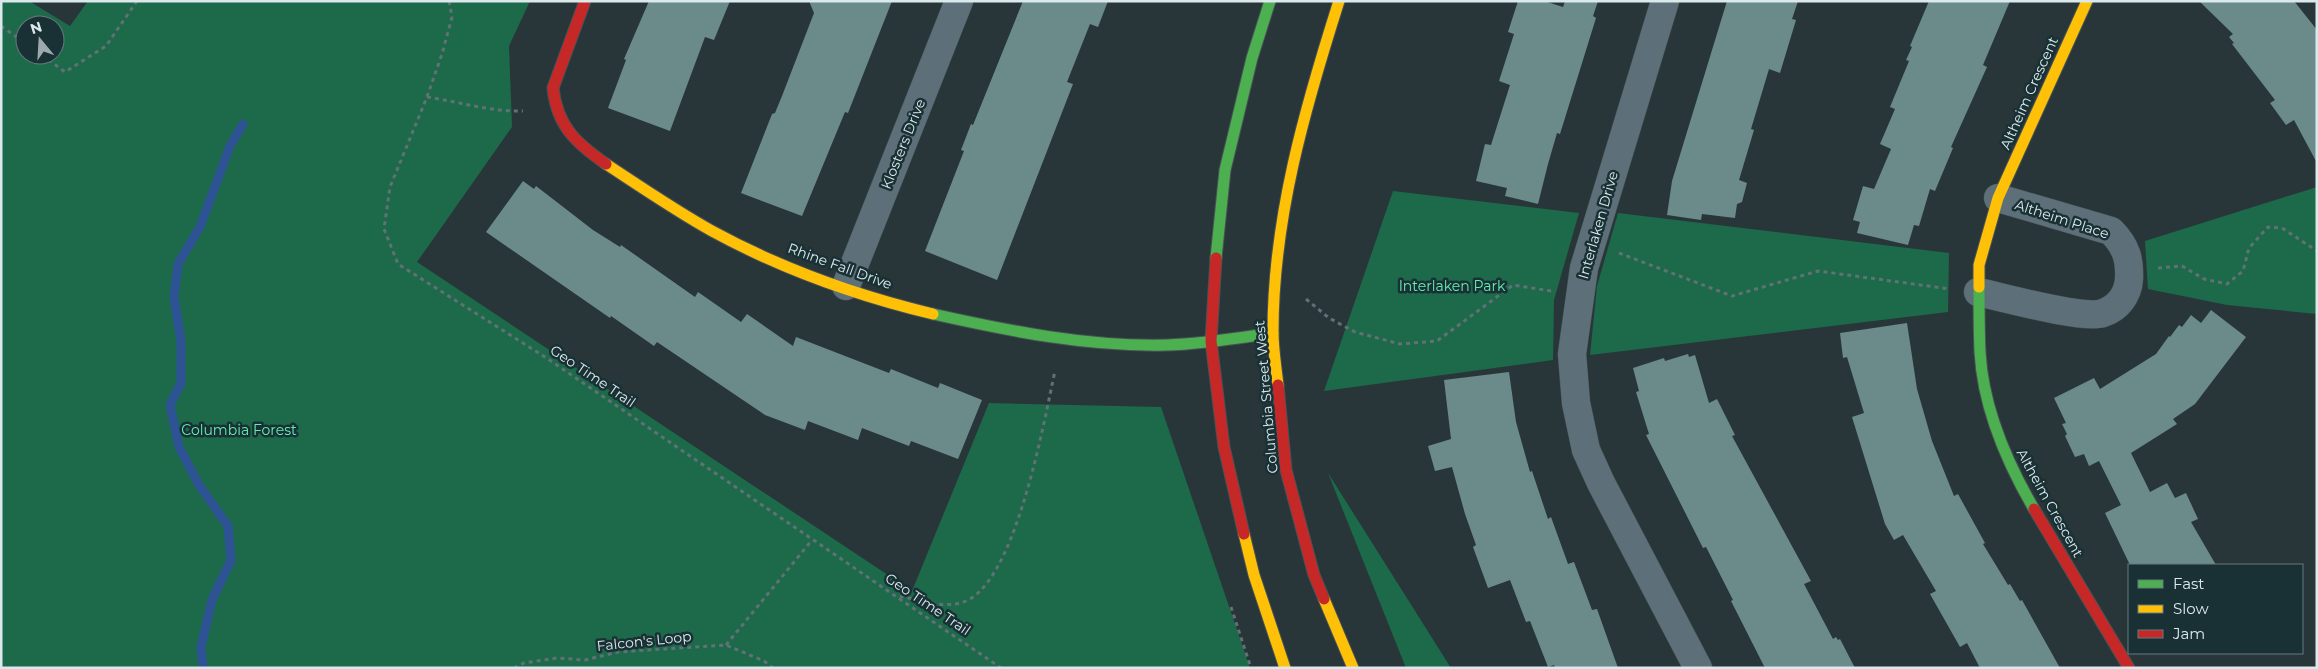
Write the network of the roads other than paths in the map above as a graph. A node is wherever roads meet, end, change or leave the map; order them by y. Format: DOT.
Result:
graph roads {
  1 [pos="585,1"];
  2 [pos="959,1"];
  3 [pos="1270,1"];
  4 [pos="1339,1"];
  5 [pos="1665,1"];
  6 [pos="2087,1"];
  7 [pos="1998,198"];
  8 [pos="846,286"];
  9 [pos="1978,292"];
  10 [pos="1273,333"];
  11 [pos="1212,341"];
  12 [pos="1285,668"];
  13 [pos="1353,668"];
  14 [pos="1698,668"];
  15 [pos="2129,668"];
  1 -- 8 [label="street, Rhine Fall Drive"];
  2 -- 8 [label="street, Klosters Drive"];
  3 -- 11 [label="street"];
  4 -- 10 [label="street, Columbia Street West"];
  5 -- 14 [label="street, Interlaken Drive"];
  6 -- 7 [label="street, Altheim Crescent"];
  7 -- 9 [label="street, Altheim Crescent"];
  7 -- 9 [label="street, Altheim Place"];
  8 -- 11 [label="street, Rhine Fall Drive"];
  9 -- 15 [label="street, Altheim Crescent"];
  10 -- 11 [label="street, Rhine Fall Drive"];
  10 -- 13 [label="street, Columbia Street West"];
  11 -- 12 [label="street"];
}
